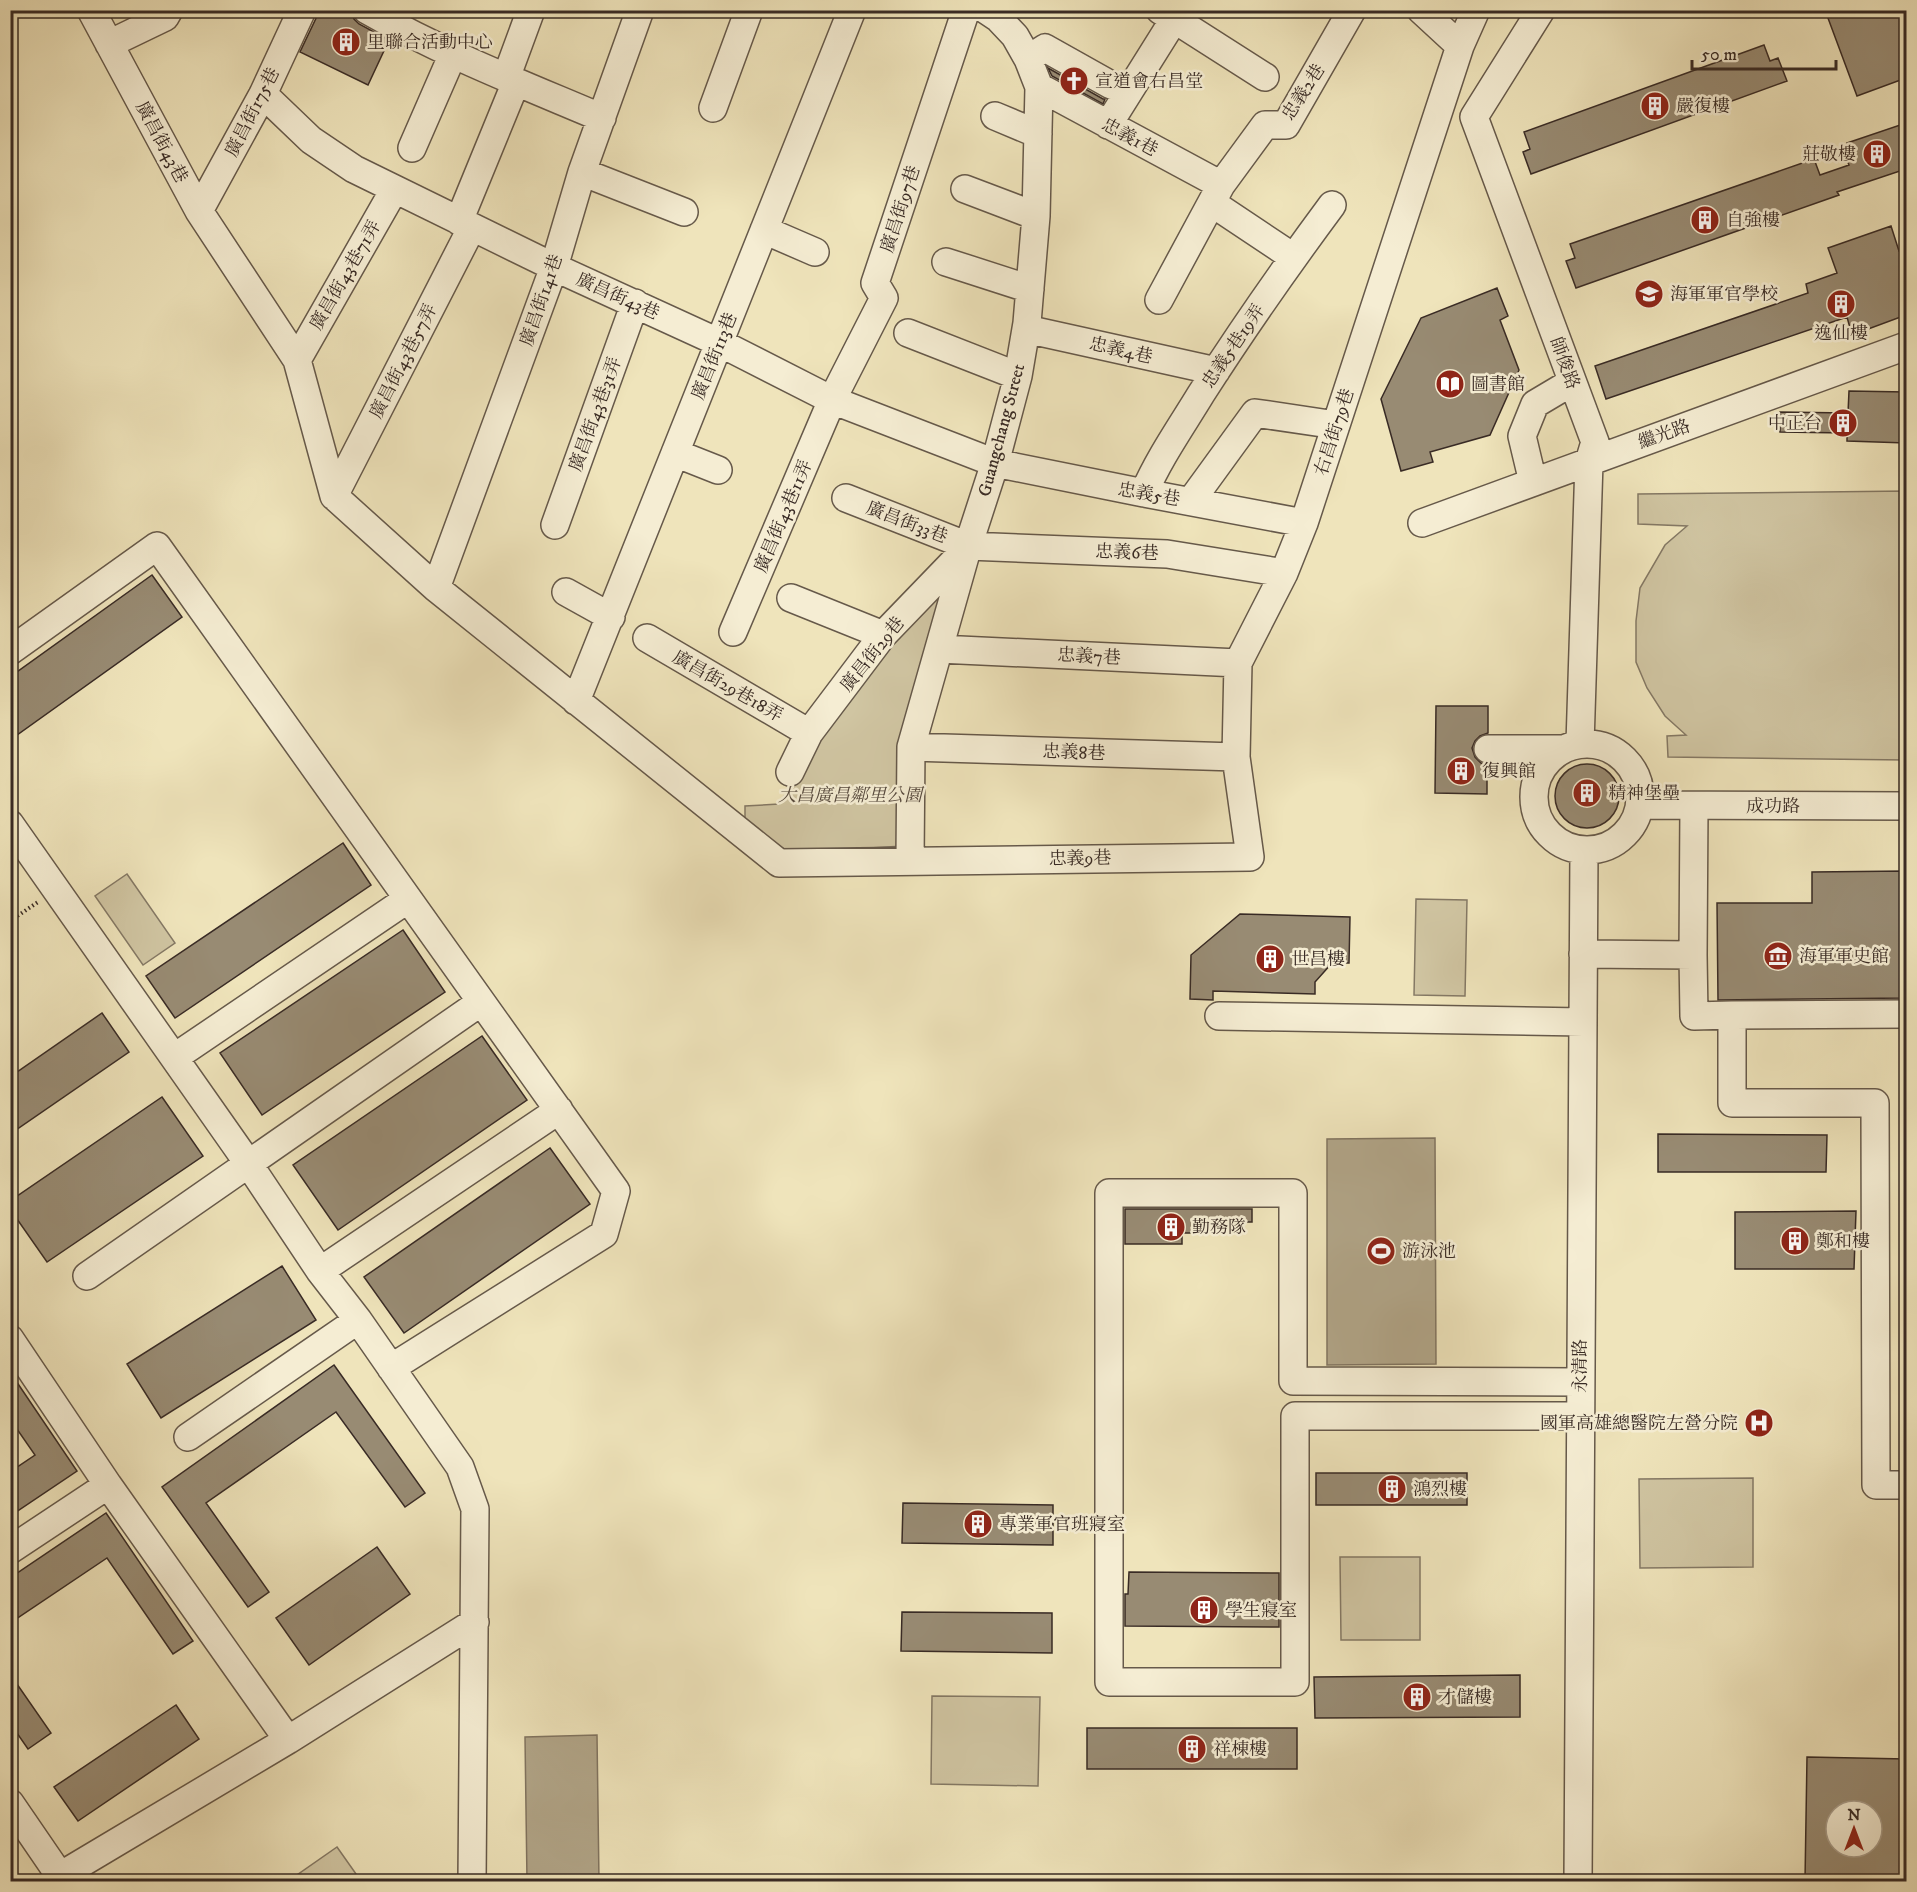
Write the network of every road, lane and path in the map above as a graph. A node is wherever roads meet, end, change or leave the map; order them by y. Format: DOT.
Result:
graph roads {
  1 [pos="91,10"];
  2 [pos="169,10"];
  3 [pos="302,10"];
  4 [pos="367,10"];
  5 [pos="531,10"];
  6 [pos="640,10"];
  7 [pos="749,10"];
  8 [pos="852,10"];
  9 [pos="966,10"];
  10 [pos="1421,10"];
  11 [pos="1476,10"];
  12 [pos="1541,10"];
  13 [pos="1348,12"];
  14 [pos="995,13"];
  15 [pos="1171,13"];
  16 [pos="405,20"];
  17 [pos="109,44"];
  18 [pos="1460,46"];
  19 [pos="453,54"];
  20 [pos="1028,59"];
  21 [pos="1265,77"];
  22 [pos="511,80"];
  23 [pos="1112,85"];
  24 [pos="1039,87"];
  25 [pos="263,94"];
  26 [pos="713,108"];
  27 [pos="995,116"];
  28 [pos="602,118"];
  29 [pos="1108,125"];
  30 [pos="1038,134"];
  31 [pos="412,148"];
  32 [pos="582,172"];
  33 [pos="964,189"];
  34 [pos="394,190"];
  35 [pos="1217,194"];
  36 [pos="1332,205"];
  37 [pos="199,211"];
  38 [pos="684,212"];
  39 [pos="1036,216"];
  40 [pos="465,224"];
  41 [pos="764,230"];
  42 [pos="815,252"];
  43 [pos="1293,257"];
  44 [pos="946,262"];
  45 [pos="554,267"];
  46 [pos="1030,289"];
  47 [pos="1160,300"];
  48 [pos="635,303"];
  49 [pos="1026,329"];
  50 [pos="908,333"];
  51 [pos="720,343"];
  52 [pos="1906,346"];
  53 [pos="297,360"];
  54 [pos="1216,371"];
  55 [pos="1018,376"];
  56 [pos="1572,382"];
  57 [pos="832,400"];
  58 [pos="1336,425"];
  59 [pos="675,453"];
  60 [pos="1589,462"];
  61 [pos="995,463"];
  62 [pos="718,470"];
  63 [pos="1533,482"];
  64 [pos="1144,494"];
  65 [pos="334,496"];
  66 [pos="846,498"];
  67 [pos="1191,501"];
  68 [pos="1304,523"];
  69 [pos="1422,523"];
  70 [pos="555,525"];
  71 [pos="968,546"];
  72 [pos="1284,573"];
  73 [pos="436,588"];
  74 [pos="567,592"];
  75 [pos="791,598"];
  76 [pos="611,617"];
  77 [pos="733,632"];
  78 [pos="883,635"];
  79 [pos="646,638"];
  80 [pos="939,649"];
  81 [pos="10,651"];
  82 [pos="1238,663"];
  83 [pos="576,701"];
  84 [pos="809,733"];
  85 [pos="911,747"];
  86 [pos="1571,747"];
  87 [pos="1488,749"];
  88 [pos="1236,758"];
  89 [pos="790,772"];
  90 [pos="1640,805"];
  91 [pos="1694,806"];
  92 [pos="1906,806"];
  93 [pos="10,824"];
  94 [pos="1584,850"];
  95 [pos="1250,856"];
  96 [pos="910,860"];
  97 [pos="55,890"];
  98 [pos="408,899"];
  99 [pos="10,921"];
  100 [pos="1583,954"];
  101 [pos="1693,955"];
  102 [pos="481,1002"];
  103 [pos="1906,1014"];
  104 [pos="1732,1015"];
  105 [pos="1219,1016"];
  106 [pos="1583,1023"];
  107 [pos="175,1057"];
  108 [pos="559,1110"];
  109 [pos="248,1163"];
  110 [pos="320,1271"];
  111 [pos="87,1276"];
  112 [pos="358,1320"];
  113 [pos="10,1340"];
  114 [pos="391,1368"];
  115 [pos="1580,1382"];
  116 [pos="1580,1416"];
  117 [pos="188,1437"];
  118 [pos="108,1485"];
  119 [pos="1906,1485"];
  120 [pos="10,1550"];
  121 [pos="475,1622"];
  122 [pos="288,1740"];
  123 [pos="10,1803"];
  124 [pos="60,1879"];
  125 [pos="472,1881"];
  126 [pos="1578,1881"];
  1 -- 17 [label="street, 廣昌街43巷"];
  2 -- 17 [label="street"];
  3 -- 25 [label="street, 廣昌街175巷"];
  4 -- 16 [label="street"];
  5 -- 22 [label="street, 廣昌街43巷57弄"];
  6 -- 28 [label="street, 廣昌街141巷"];
  7 -- 26 [label="street"];
  8 -- 41 [label="street, 廣昌街113巷"];
  9 -- 57 [label="street, 廣昌街97巷"];
  10 -- 18 [label="street"];
  11 -- 18 [label="street, 右昌街79巷"];
  12 -- 56 [label="street, 師俊路"];
  13 -- 35 [label="street, 忠義2巷"];
  14 -- 20 [label="street, Guangchang Street"];
  15 -- 21 [label="street"];
  15 -- 29 [label="street"];
  16 -- 19 [label="street"];
  17 -- 37 [label="street, 廣昌街43巷"];
  18 -- 58 [label="street, 右昌街79巷"];
  19 -- 22 [label="street"];
  19 -- 31 [label="street"];
  20 -- 23 [label="street"];
  20 -- 24 [label="street, Guangchang Street"];
  22 -- 28 [label="street"];
  22 -- 40 [label="street, 廣昌街43巷57弄"];
  24 -- 29 [label="street, 忠義1巷"];
  24 -- 30 [label="street, Guangchang Street"];
  25 -- 34 [label="street, 廣昌街43巷"];
  25 -- 37 [label="street, 廣昌街175巷"];
  27 -- 30 [label="street"];
  28 -- 32 [label="street, 廣昌街141巷"];
  29 -- 35 [label="street, 忠義1巷"];
  30 -- 39 [label="street, Guangchang Street"];
  32 -- 38 [label="street"];
  32 -- 45 [label="street, 廣昌街141巷"];
  33 -- 39 [label="street"];
  34 -- 40 [label="street, 廣昌街43巷"];
  34 -- 53 [label="street, 廣昌街43巷71弄"];
  35 -- 43 [label="street, 忠義1巷"];
  35 -- 47 [label="street"];
  36 -- 43 [label="street, 忠義5巷19弄"];
  37 -- 53 [label="street, 廣昌街43巷"];
  39 -- 46 [label="street, Guangchang Street"];
  40 -- 45 [label="street, 廣昌街43巷"];
  40 -- 65 [label="street, 廣昌街43巷57弄"];
  41 -- 42 [label="street"];
  41 -- 51 [label="street, 廣昌街113巷"];
  43 -- 54 [label="street, 忠義5巷19弄"];
  44 -- 46 [label="street"];
  45 -- 48 [label="street, 廣昌街43巷"];
  45 -- 73 [label="street, 廣昌街141巷"];
  46 -- 49 [label="street, Guangchang Street"];
  48 -- 51 [label="street, 廣昌街43巷"];
  48 -- 70 [label="street, 廣昌街43巷31弄"];
  49 -- 54 [label="street, 忠義4巷"];
  49 -- 55 [label="street, Guangchang Street"];
  50 -- 55 [label="street"];
  51 -- 57 [label="street, 廣昌街43巷"];
  51 -- 59 [label="street, 廣昌街113巷"];
  52 -- 60 [label="street, 繼光路"];
  53 -- 65 [label="street, 廣昌街43巷"];
  54 -- 64 [label="street, 忠義5巷19弄"];
  55 -- 61 [label="street, Guangchang Street"];
  56 -- 60 [label="street, 師俊路"];
  56 -- 63 [label="street"];
  57 -- 61 [label="street, 廣昌街43巷"];
  57 -- 77 [label="street, 廣昌街43巷11弄"];
  58 -- 67 [label="street"];
  58 -- 68 [label="street, 右昌街79巷"];
  59 -- 62 [label="street"];
  59 -- 76 [label="street, 廣昌街113巷"];
  60 -- 63 [label="street, 繼光路"];
  60 -- 86 [label="street, 師俊路"];
  61 -- 64 [label="street, 忠義5巷"];
  61 -- 71 [label="street, Guangchang Street"];
  63 -- 69 [label="street, 繼光路"];
  64 -- 67 [label="street, 忠義5巷"];
  65 -- 73 [label="street, 忠義9巷"];
  66 -- 71 [label="street, 廣昌街33巷"];
  67 -- 68 [label="street, 忠義5巷"];
  68 -- 72 [label="street, 右昌街79巷"];
  71 -- 72 [label="street, 忠義6巷"];
  71 -- 78 [label="street, 廣昌街29巷"];
  71 -- 80 [label="street, Guangchang Street"];
  72 -- 82 [label="street, 右昌街79巷"];
  73 -- 83 [label="street, 忠義9巷"];
  74 -- 76 [label="street"];
  75 -- 78 [label="street"];
  76 -- 83 [label="street, 廣昌街113巷"];
  78 -- 84 [label="street, 廣昌街29巷"];
  79 -- 84 [label="street, 廣昌街29巷18弄"];
  80 -- 82 [label="street, 忠義7巷"];
  80 -- 85 [label="street, Guangchang Street"];
  81 -- 98 [label="street"];
  82 -- 88 [label="street, 右昌街79巷"];
  83 -- 96 [label="street, 忠義9巷"];
  84 -- 89 [label="street, 廣昌街29巷"];
  85 -- 88 [label="street, 忠義8巷"];
  85 -- 96 [label="street, Guangchang Street"];
  86 -- 87 [label="street"];
  86 -- 90 [label="street"];
  86 -- 94 [label="street"];
  88 -- 95 [label="street, 右昌街79巷"];
  90 -- 91 [label="street, 成功路"];
  90 -- 94 [label="street"];
  91 -- 92 [label="street, 成功路"];
  91 -- 101 [label="street"];
  93 -- 97 [label="street"];
  94 -- 100 [label="street, 永清路"];
  95 -- 96 [label="street, 忠義9巷"];
  97 -- 99 [label="path"];
  97 -- 107 [label="street"];
  98 -- 102 [label="street"];
  98 -- 107 [label="street"];
  100 -- 101 [label="street"];
  100 -- 106 [label="street, 永清路"];
  101 -- 104 [label="street"];
  102 -- 108 [label="street"];
  102 -- 109 [label="street"];
  103 -- 104 [label="street"];
  104 -- 119 [label="street"];
  105 -- 106 [label="street"];
  106 -- 115 [label="street, 永清路"];
  107 -- 109 [label="street"];
  108 -- 110 [label="street"];
  108 -- 114 [label="street"];
  109 -- 110 [label="street"];
  109 -- 111 [label="street"];
  110 -- 112 [label="street"];
  112 -- 114 [label="street"];
  112 -- 117 [label="street"];
  113 -- 118 [label="street"];
  114 -- 121 [label="street"];
  115 -- 116 [label="street, 永清路"];
  115 -- 116 [label="street"];
  116 -- 126 [label="street, 永清路"];
  118 -- 120 [label="street"];
  118 -- 122 [label="street"];
  121 -- 122 [label="street"];
  121 -- 125 [label="street"];
  122 -- 124 [label="street"];
  123 -- 124 [label="street"];
}
